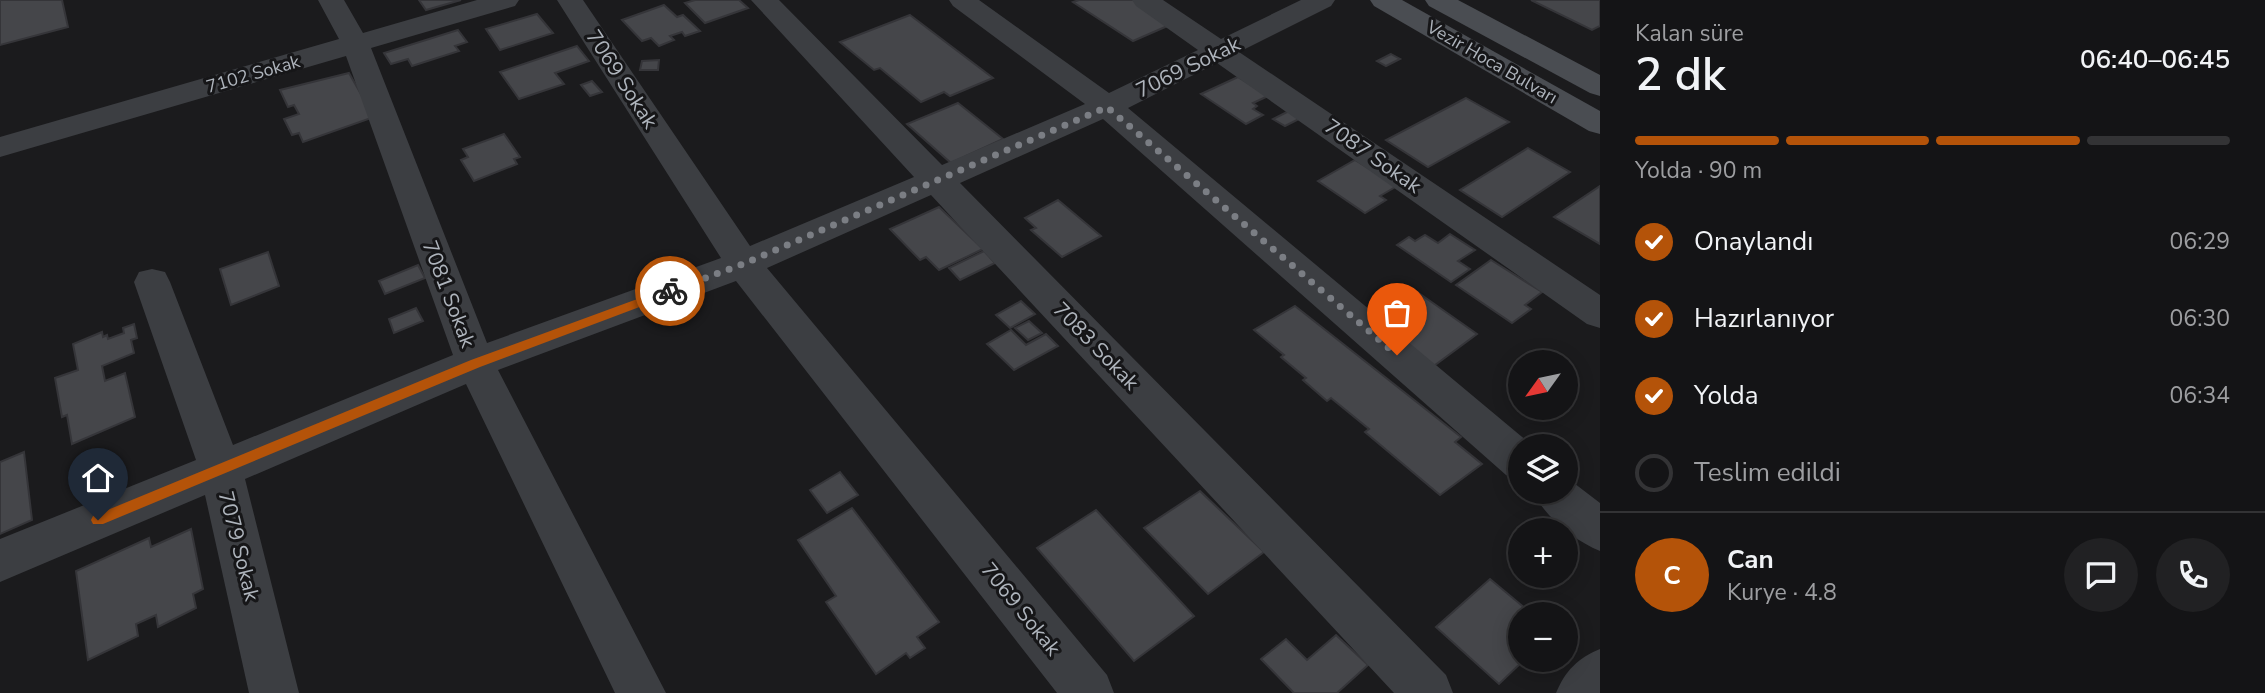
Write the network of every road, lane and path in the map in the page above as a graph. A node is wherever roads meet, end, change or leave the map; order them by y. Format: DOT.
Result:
graph roads {
  1 [pos="331,0"];
  2 [pos="506,0"];
  3 [pos="570,0"];
  4 [pos="764,0"];
  5 [pos="962,0"];
  6 [pos="1145,0"];
  7 [pos="1322,0"];
  8 [pos="1383,0"];
  9 [pos="1438,0"];
  10 [pos="356,45"];
  11 [pos="1221,51"];
  12 [pos="1600,87"];
  13 [pos="1107,107"];
  14 [pos="1600,124"];
  15 [pos="0,147"];
  16 [pos="938,180"];
  17 [pos="743,264"];
  18 [pos="152,282"];
  19 [pos="1600,314"];
  20 [pos="475,363"];
  21 [pos="1508,451"];
  22 [pos="221,470"];
  23 [pos="1569,504"];
  24 [pos="1600,530"];
  25 [pos="0,561"];
  26 [pos="1600,674"];
  27 [pos="274,693"];
  28 [pos="641,693"];
  29 [pos="1089,693"];
  30 [pos="1428,693"];
  31 [pos="1581,693"];
  1 -- 10 [label="street, 7081 Sokak"];
  2 -- 10 [label="street, 7102 Sokak"];
  3 -- 17 [label="street, 7069 Sokak"];
  4 -- 16 [label="street, 7083 Sokak"];
  5 -- 13 [label="street"];
  6 -- 11 [label="street, 7087 Sokak"];
  7 -- 11 [label="street, 7069 Sokak"];
  8 -- 14 [label="main road, Vezir Hoca Bulvarı"];
  9 -- 12 [label="main road, Vezir Hoca Bulvarı"];
  10 -- 15 [label="street, 7102 Sokak"];
  10 -- 20 [label="street, 7081 Sokak"];
  11 -- 13 [label="street, 7069 Sokak"];
  11 -- 19 [label="street, 7087 Sokak"];
  13 -- 16 [label="street, 7069 Sokak"];
  13 -- 21 [label="street"];
  16 -- 17 [label="street, 7069 Sokak"];
  16 -- 30 [label="street, 7083 Sokak"];
  17 -- 20 [label="street, 7069 Sokak"];
  17 -- 29 [label="street, 7069 Sokak"];
  18 -- 22 [label="street, 7079 Sokak"];
  20 -- 22 [label="street, 7069 Sokak"];
  20 -- 28 [label="street, 7081 Sokak"];
  22 -- 25 [label="street, 7069 Sokak"];
  22 -- 27 [label="street, 7079 Sokak"];
  23 -- 24 [label="street"];
  26 -- 31 [label="street"];
}
